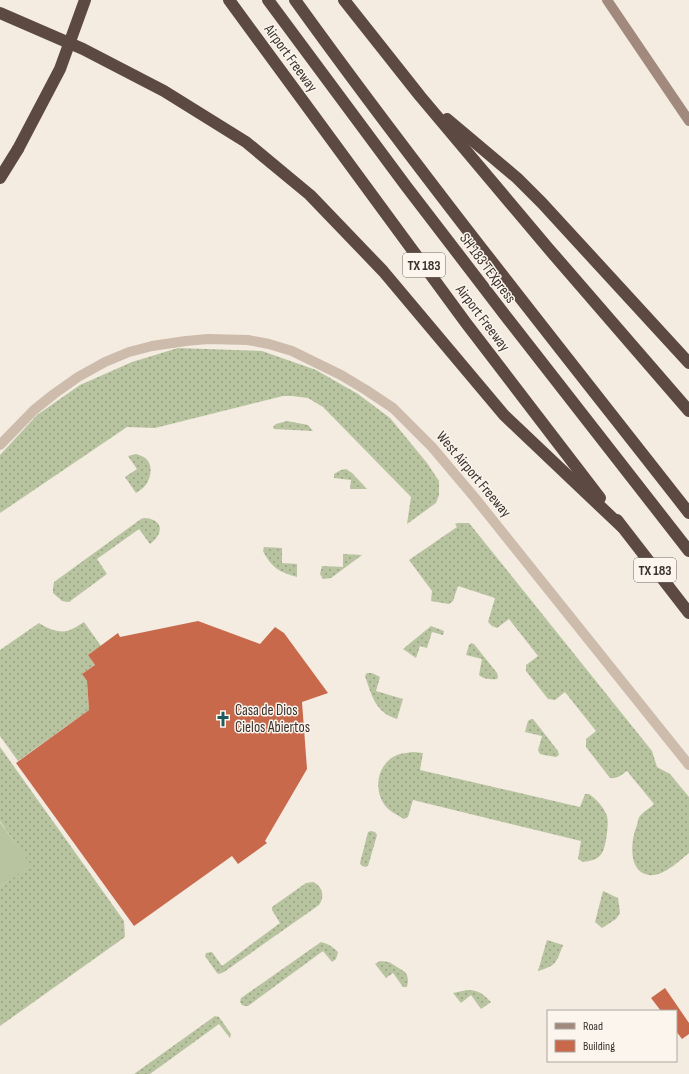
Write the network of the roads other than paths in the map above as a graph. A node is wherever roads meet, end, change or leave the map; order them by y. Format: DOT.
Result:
graph roads {
  1 [pos="85,0"];
  2 [pos="229,0"];
  3 [pos="268,0"];
  4 [pos="295,0"];
  5 [pos="344,0"];
  6 [pos="607,0"];
  7 [pos="0,13"];
  8 [pos="420,96"];
  9 [pos="689,121"];
  10 [pos="0,178"];
  11 [pos="689,363"];
  12 [pos="689,411"];
  13 [pos="0,445"];
  14 [pos="689,513"];
  15 [pos="622,527"];
  16 [pos="689,551"];
  17 [pos="689,613"];
  18 [pos="689,765"];
  1 -- 10 [label="highway, bridge"];
  2 -- 15 [label="highway, Airport Freeway / TX 183"];
  3 -- 16 [label="highway, SH 183 TEXpress"];
  4 -- 14 [label="highway, SH 183 TEXpress"];
  5 -- 8 [label="highway"];
  6 -- 9 [label="main road"];
  7 -- 15 [label="highway"];
  8 -- 11 [label="highway"];
  8 -- 12 [label="highway"];
  13 -- 18 [label="street, West Airport Freeway"];
  15 -- 17 [label="highway, Airport Freeway / TX 183"];
}
